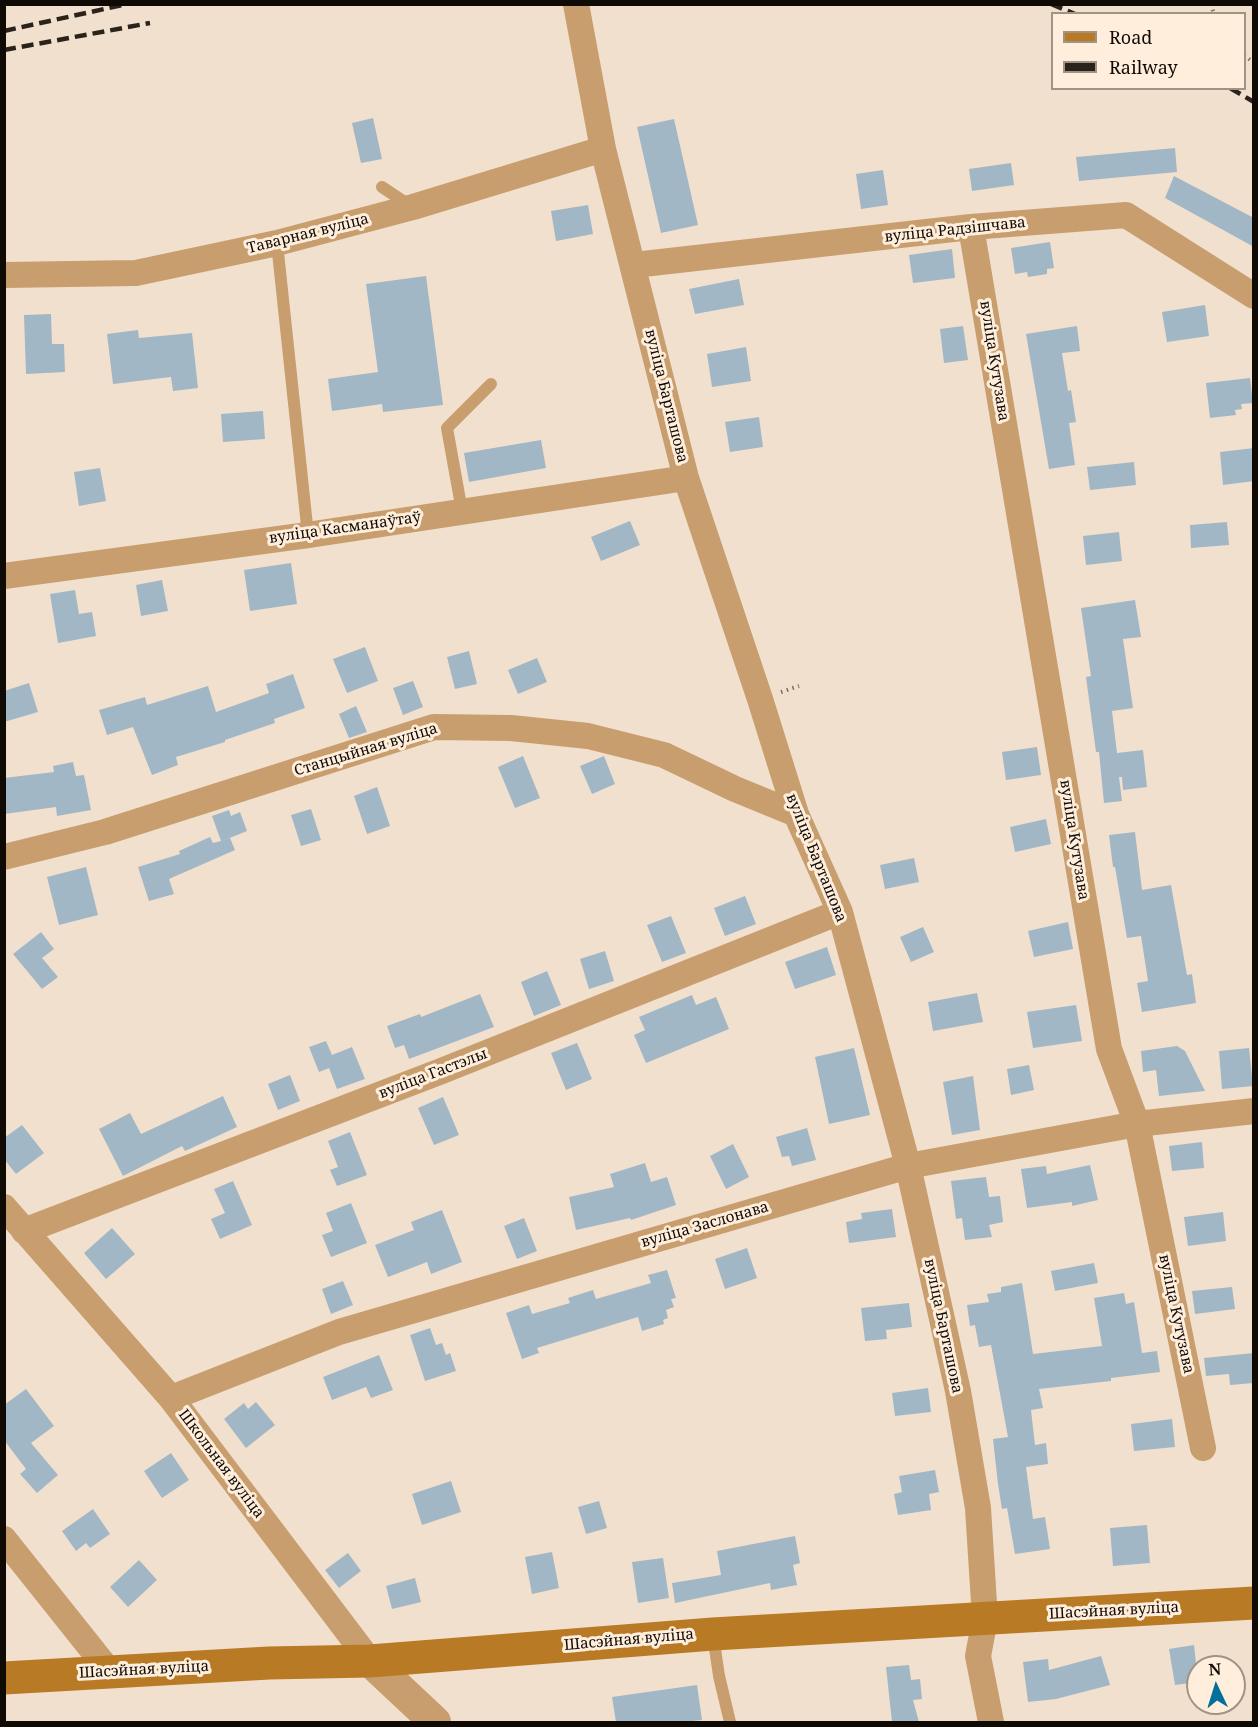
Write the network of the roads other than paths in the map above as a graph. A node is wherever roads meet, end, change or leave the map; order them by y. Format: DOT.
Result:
graph roads {
  1 [pos="576,4"];
  2 [pos="603,149"];
  3 [pos="382,187"];
  4 [pos="413,207"];
  5 [pos="971,227"];
  6 [pos="277,243"];
  7 [pos="634,265"];
  8 [pos="4,275"];
  9 [pos="1254,296"];
  10 [pos="491,384"];
  11 [pos="686,478"];
  12 [pos="462,511"];
  13 [pos="308,535"];
  14 [pos="4,576"];
  15 [pos="796,814"];
  16 [pos="4,857"];
  17 [pos="840,912"];
  18 [pos="1254,1111"];
  19 [pos="1137,1124"];
  20 [pos="908,1166"];
  21 [pos="4,1207"];
  22 [pos="24,1231"];
  23 [pos="171,1398"];
  24 [pos="1203,1448"];
  25 [pos="4,1539"];
  26 [pos="1254,1603"];
  27 [pos="985,1619"];
  28 [pos="713,1634"];
  29 [pos="370,1661"];
  30 [pos="110,1672"];
  31 [pos="4,1678"];
  32 [pos="435,1722"];
  33 [pos="730,1722"];
  34 [pos="991,1722"];
  1 -- 2 [label="street, вуліца Барташова"];
  2 -- 4 [label="street, Таварная вуліца"];
  2 -- 7 [label="street, вуліца Барташова"];
  3 -- 4 [label="lane"];
  4 -- 6 [label="street, Таварная вуліца"];
  5 -- 7 [label="street, вуліца Радзішчава"];
  5 -- 9 [label="street, вуліца Радзішчава"];
  5 -- 19 [label="street, вуліца Кутузава"];
  6 -- 8 [label="street, Таварная вуліца"];
  6 -- 13 [label="lane"];
  7 -- 11 [label="street, вуліца Барташова"];
  10 -- 12 [label="lane"];
  11 -- 12 [label="street, вуліца Касманаўтаў"];
  11 -- 15 [label="street, вуліца Барташова"];
  12 -- 13 [label="street, вуліца Касманаўтаў"];
  13 -- 14 [label="street, вуліца Касманаўтаў"];
  15 -- 16 [label="street, Станцыйная вуліца"];
  15 -- 17 [label="street, вуліца Барташова"];
  17 -- 20 [label="street, вуліца Барташова"];
  17 -- 22 [label="street, вуліца Гастэлы"];
  18 -- 19 [label="street, вуліца Заслонава"];
  19 -- 20 [label="street, вуліца Заслонава"];
  19 -- 24 [label="street, вуліца Кутузава"];
  20 -- 23 [label="street, вуліца Заслонава"];
  20 -- 27 [label="street, вуліца Барташова"];
  21 -- 22 [label="street, Школьная вуліца"];
  22 -- 23 [label="street, Школьная вуліца"];
  23 -- 29 [label="street, Школьная вуліца"];
  25 -- 30 [label="street"];
  26 -- 27 [label="main road, Шасэйная вуліца"];
  27 -- 28 [label="main road, Шасэйная вуліца"];
  27 -- 34 [label="street, вуліца Барташова"];
  28 -- 29 [label="main road, Шасэйная вуліца"];
  28 -- 33 [label="lane"];
  29 -- 30 [label="main road, Шасэйная вуліца"];
  29 -- 32 [label="street, Школьная вуліца"];
  30 -- 31 [label="main road, Шасэйная вуліца"];
}
